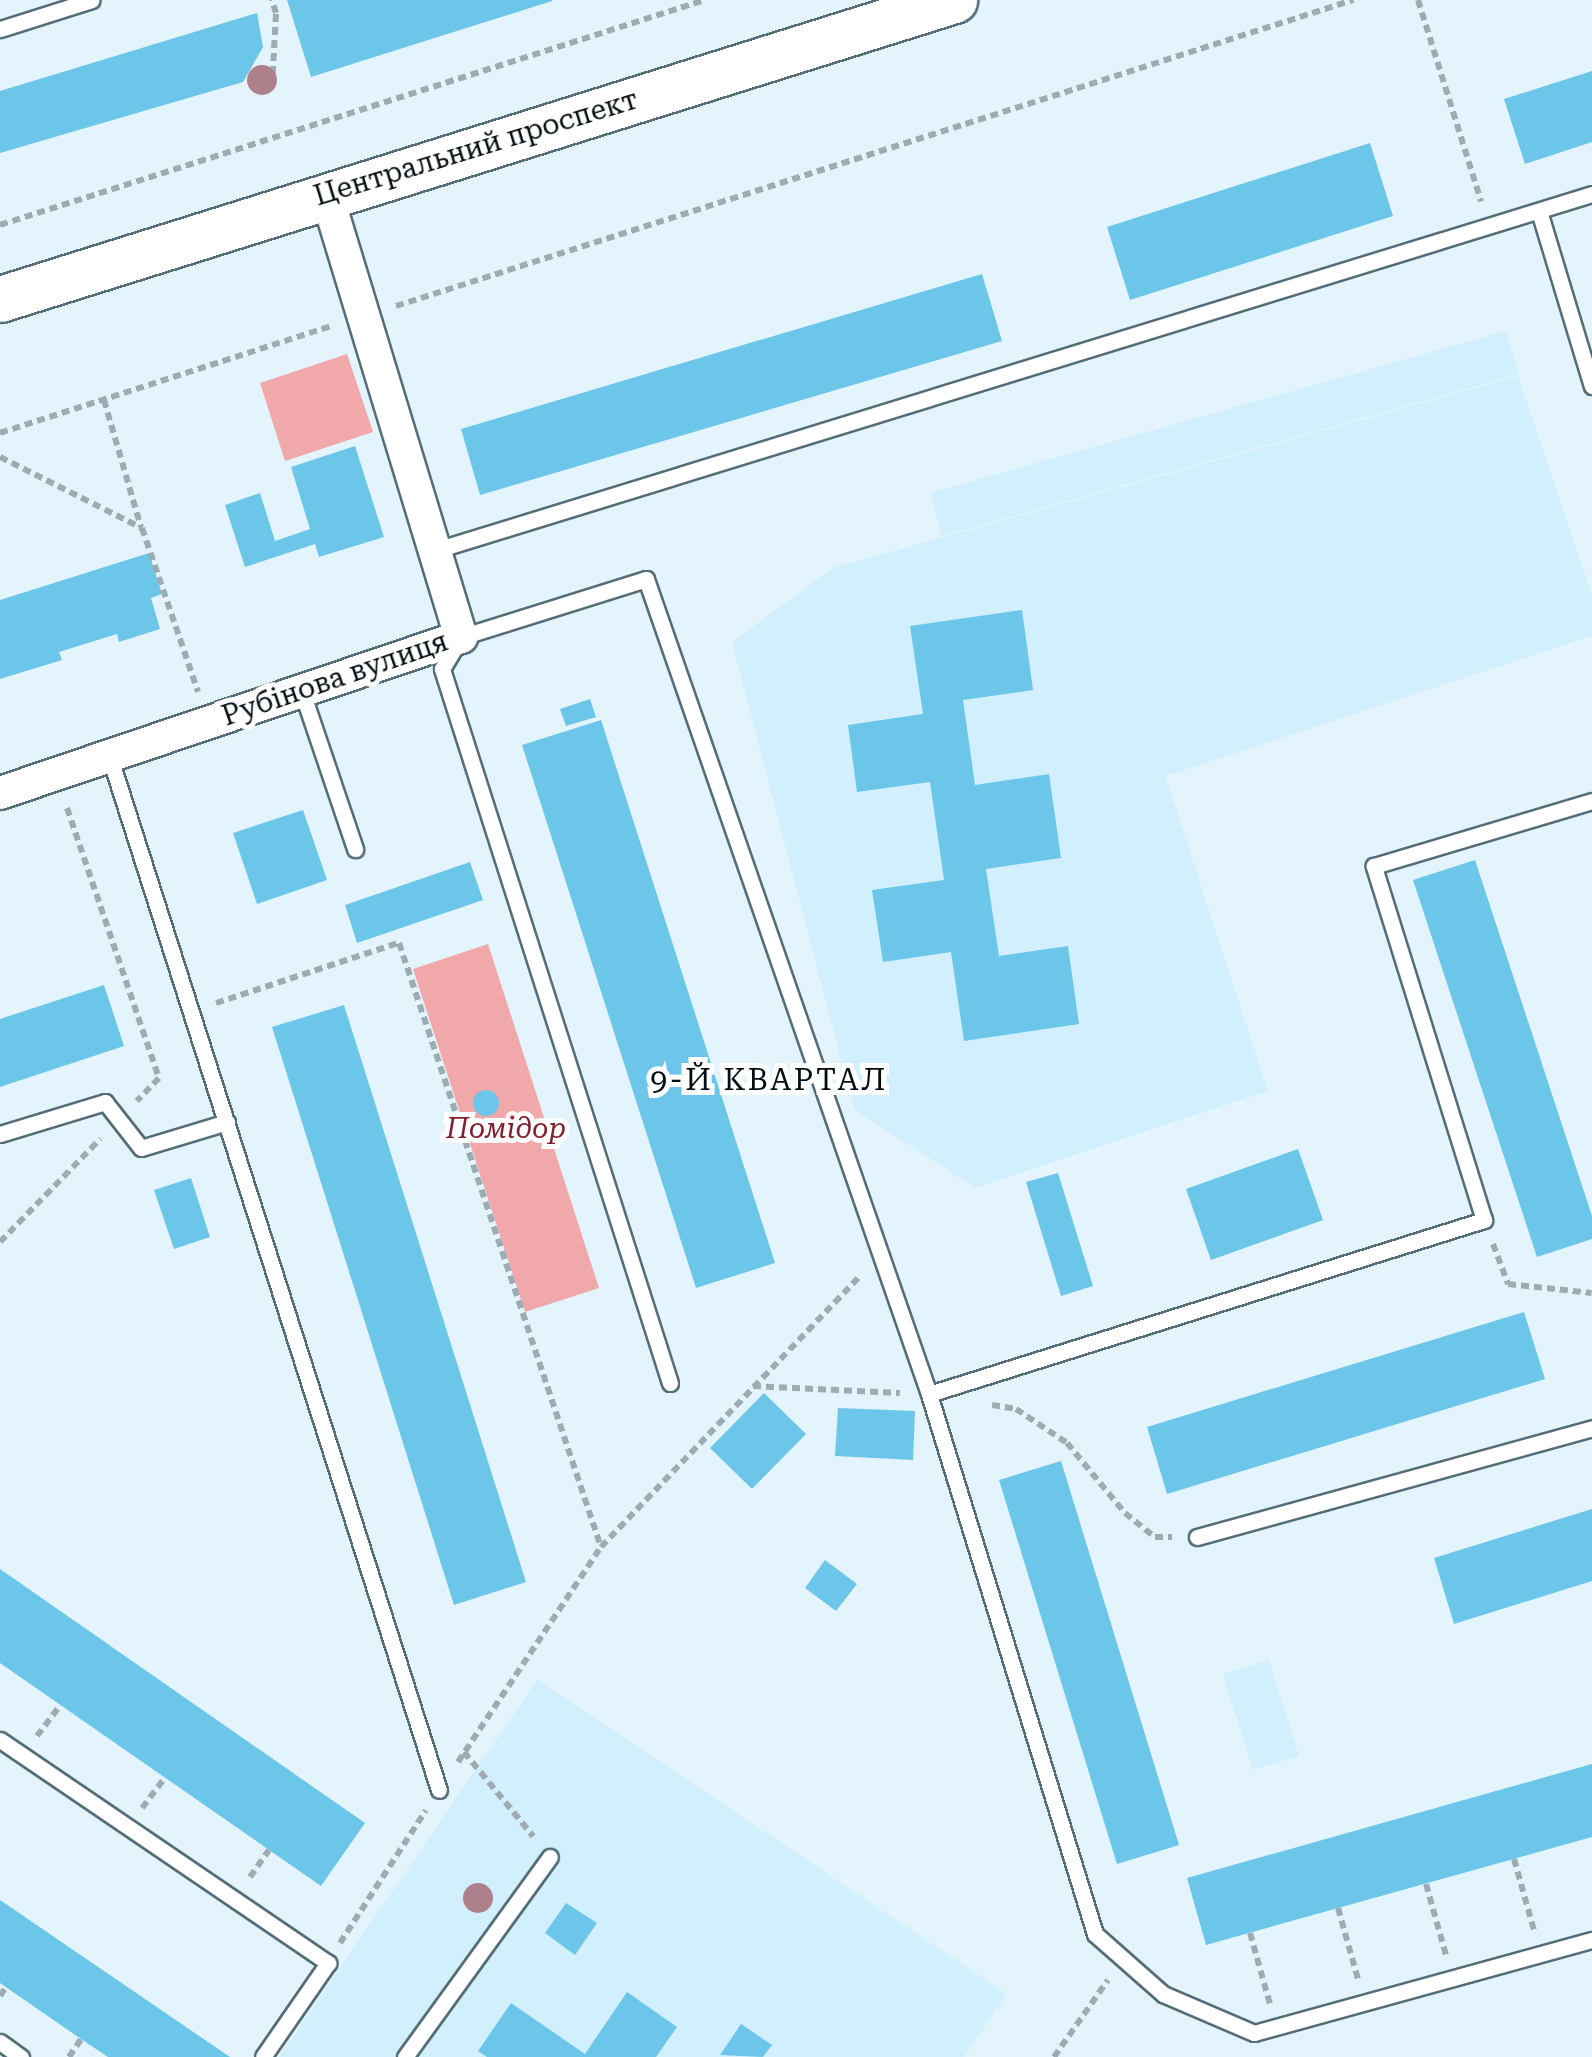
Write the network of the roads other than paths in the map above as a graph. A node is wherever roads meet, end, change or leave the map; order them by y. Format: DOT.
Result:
graph roads {
  1 [pos="92,0"];
  2 [pos="954,0"];
  3 [pos="0,29"];
  4 [pos="326,194"];
  5 [pos="1592,194"];
  6 [pos="1539,210"];
  7 [pos="0,299"];
  8 [pos="1592,386"];
  9 [pos="434,551"];
  10 [pos="461,637"];
  11 [pos="302,692"];
  12 [pos="110,758"];
  13 [pos="0,793"];
  14 [pos="1592,801"];
  15 [pos="354,849"];
  16 [pos="227,1122"];
  17 [pos="0,1134"];
  18 [pos="670,1382"];
  19 [pos="929,1394"];
  20 [pos="1592,1428"];
  21 [pos="1197,1537"];
  22 [pos="0,1740"];
  23 [pos="439,1790"];
  24 [pos="550,1857"];
  25 [pos="1592,1940"];
  26 [pos="0,2042"];
  27 [pos="21,2057"];
  28 [pos="263,2057"];
  29 [pos="405,2057"];
  1 -- 3 [label="lane"];
  2 -- 4 [label="main road, Центральний проспект"];
  4 -- 7 [label="main road, Центральний проспект"];
  4 -- 9 [label="street, Рубінова вулиця"];
  5 -- 6 [label="lane"];
  6 -- 8 [label="lane"];
  6 -- 9 [label="lane"];
  9 -- 10 [label="street, Рубінова вулиця"];
  10 -- 11 [label="street, Рубінова вулиця"];
  10 -- 18 [label="lane"];
  10 -- 19 [label="lane"];
  11 -- 12 [label="street, Рубінова вулиця"];
  11 -- 15 [label="lane"];
  12 -- 13 [label="street, Рубінова вулиця"];
  12 -- 16 [label="lane"];
  14 -- 19 [label="lane"];
  16 -- 17 [label="lane"];
  16 -- 23 [label="lane"];
  19 -- 25 [label="lane"];
  20 -- 21 [label="lane"];
  22 -- 28 [label="lane"];
  24 -- 29 [label="lane"];
  26 -- 27 [label="lane"];
}
